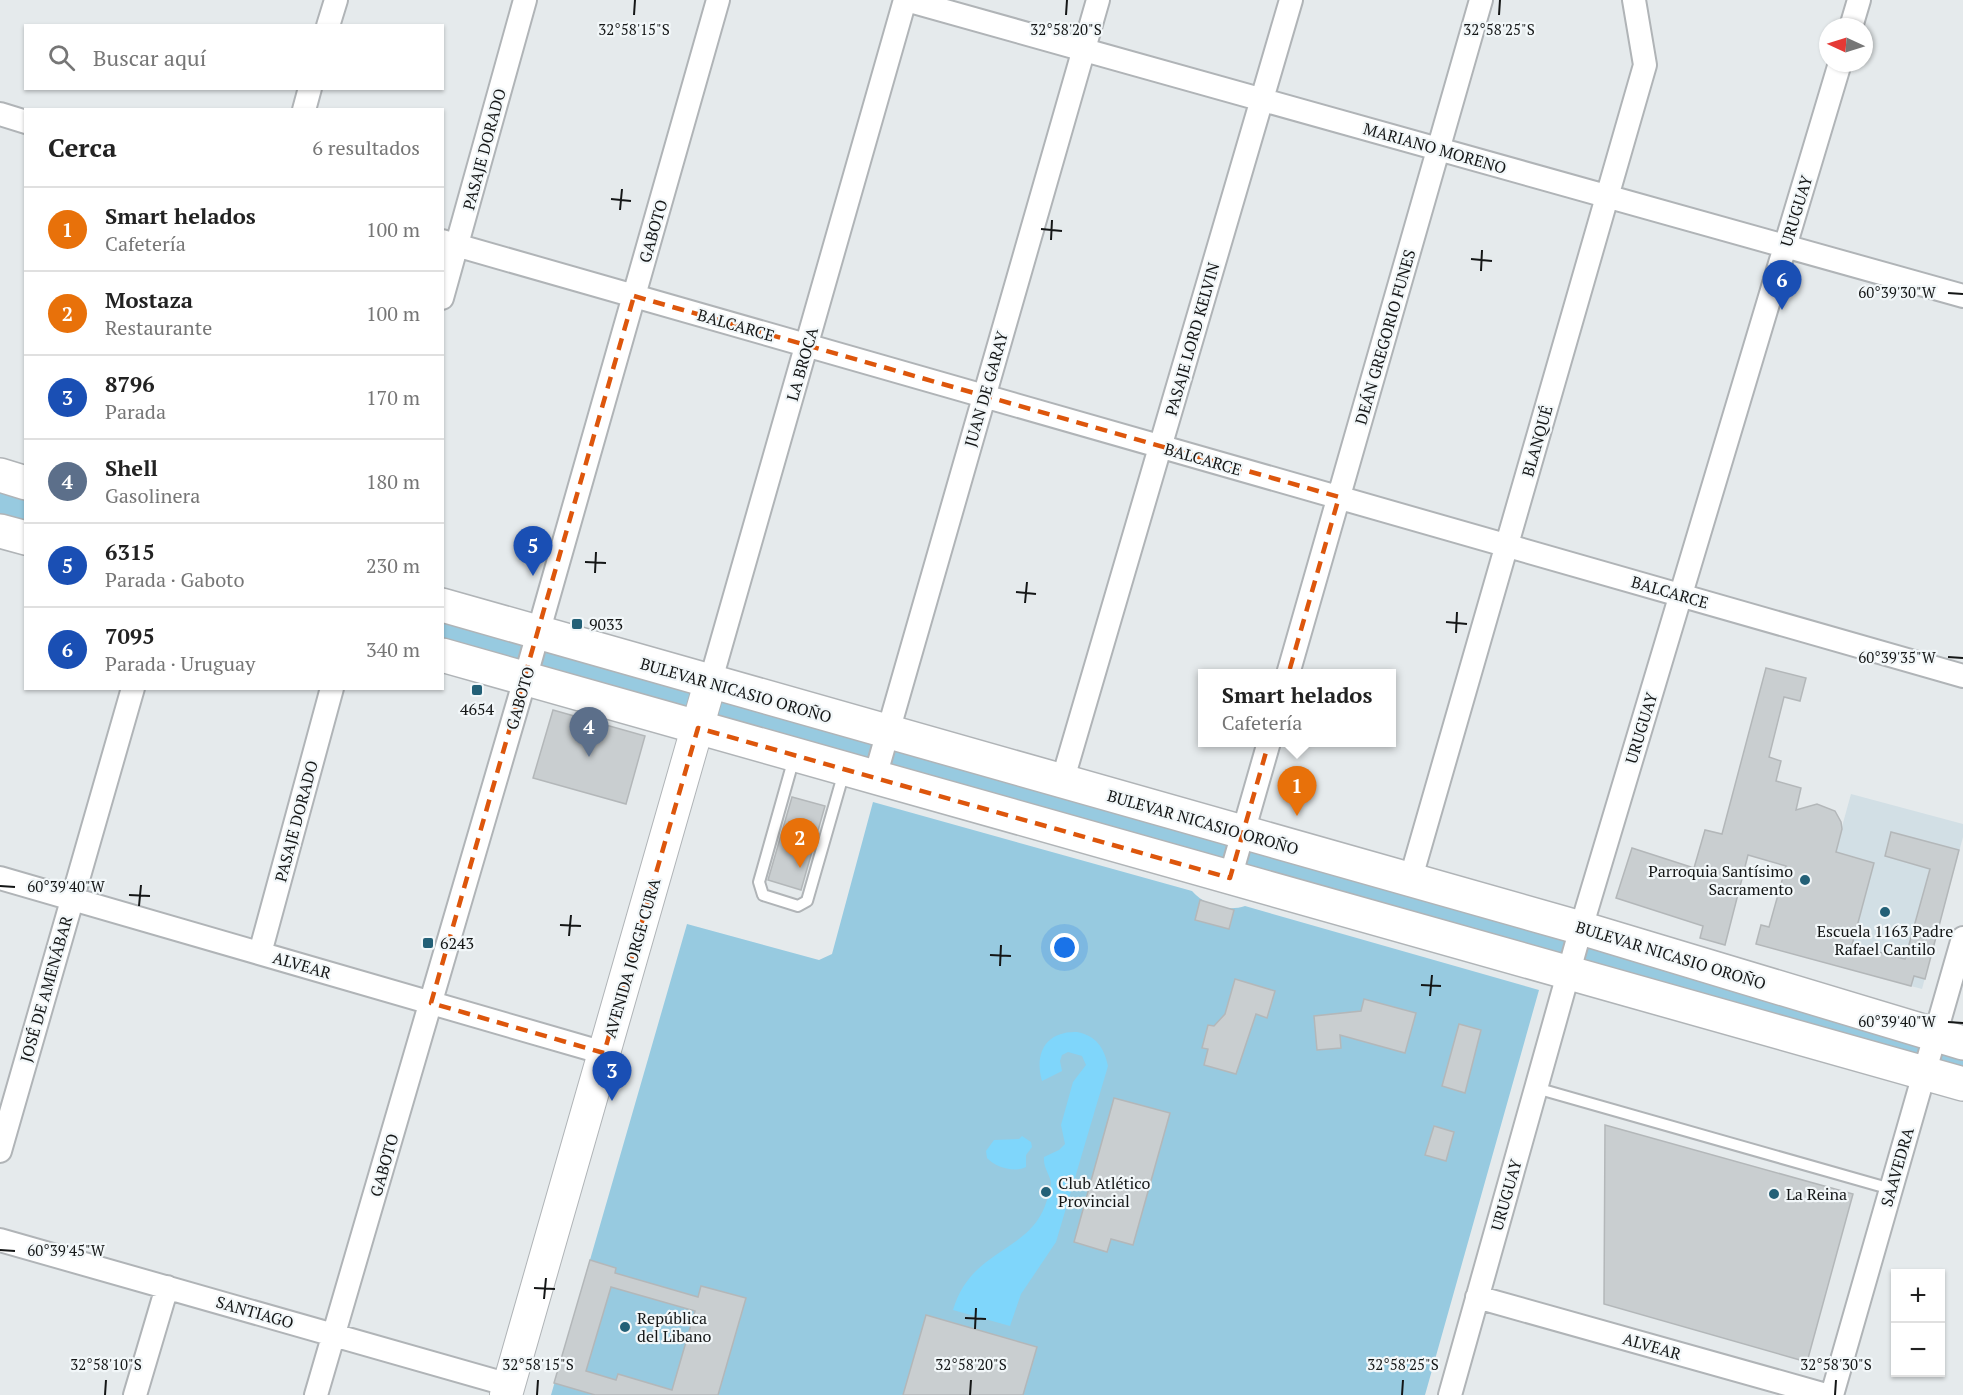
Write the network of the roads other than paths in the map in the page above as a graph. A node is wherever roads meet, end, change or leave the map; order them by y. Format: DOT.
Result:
graph roads {
  1 [pos="336,0"];
  2 [pos="525,0"];
  3 [pos="718,0"];
  4 [pos="906,0"];
  5 [pos="1098,0"];
  6 [pos="1291,0"];
  7 [pos="1481,0"];
  8 [pos="1634,0"];
  9 [pos="1859,0"];
  10 [pos="1854,18"];
  11 [pos="329,24"];
  12 [pos="1084,50"];
  13 [pos="1837,72"];
  14 [pos="309,90"];
  15 [pos="1262,100"];
  16 [pos="304,108"];
  17 [pos="0,114"];
  18 [pos="24,121"];
  19 [pos="1438,149"];
  20 [pos="1607,196"];
  21 [pos="450,243"];
  22 [pos="1785,246"];
  23 [pos="444,284"];
  24 [pos="634,296"];
  25 [pos="1963,296"];
  26 [pos="807,345"];
  27 [pos="984,396"];
  28 [pos="1160,447"];
  29 [pos="0,475"];
  30 [pos="24,482"];
  31 [pos="1339,497"];
  32 [pos="0,531"];
  33 [pos="24,537"];
  34 [pos="1507,546"];
  35 [pos="1681,595"];
  36 [pos="444,606"];
  37 [pos="539,633"];
  38 [pos="444,656"];
  39 [pos="1289,669"];
  40 [pos="1963,676"];
  41 [pos="525,679"];
  42 [pos="710,683"];
  43 [pos="132,690"];
  44 [pos="331,690"];
  45 [pos="698,728"];
  46 [pos="888,733"];
  47 [pos="1268,747"];
  48 [pos="795,755"];
  49 [pos="860,773"];
  50 [pos="1062,782"];
  51 [pos="1243,833"];
  52 [pos="0,878"];
  53 [pos="1230,878"];
  54 [pos="1410,880"];
  55 [pos="72,899"];
  56 [pos="1581,928"];
  57 [pos="1963,938"];
  58 [pos="260,953"];
  59 [pos="1568,973"];
  60 [pos="431,1003"];
  61 [pos="1949,1039"];
  62 [pos="604,1053"];
  63 [pos="1924,1073"];
  64 [pos="1963,1084"];
  65 [pos="1536,1088"];
  66 [pos="0,1151"];
  67 [pos="1891,1189"];
  68 [pos="0,1240"];
  69 [pos="167,1287"];
  70 [pos="1477,1297"];
  71 [pos="334,1335"];
  72 [pos="508,1390"];
  73 [pos="135,1395"];
  74 [pos="316,1395"];
  75 [pos="1449,1395"];
  76 [pos="1826,1395"];
  77 [pos="1832,1395"];
  1 -- 11 [label="street"];
  2 -- 21 [label="street, PASAJE DORADO"];
  3 -- 24 [label="street, GABOTO"];
  4 -- 12 [label="street, MARIANO MORENO"];
  4 -- 26 [label="street, LA BROCA"];
  5 -- 12 [label="street, JUAN DE GARAY"];
  6 -- 15 [label="street, PASAJE LORD KELVIN"];
  7 -- 19 [label="street, DEÁN GREGORIO FUNES"];
  8 -- 20 [label="street, BLANQUÉ"];
  9 -- 10 [label="street"];
  12 -- 15 [label="street, MARIANO MORENO"];
  12 -- 27 [label="street, JUAN DE GARAY"];
  13 -- 22 [label="street, URUGUAY"];
  14 -- 16 [label="street"];
  15 -- 19 [label="street, MARIANO MORENO"];
  15 -- 28 [label="street, PASAJE LORD KELVIN"];
  17 -- 18 [label="street"];
  19 -- 20 [label="street, MARIANO MORENO"];
  19 -- 31 [label="street, DEÁN GREGORIO FUNES"];
  20 -- 22 [label="street, MARIANO MORENO"];
  20 -- 34 [label="street, BLANQUÉ"];
  21 -- 23 [label="street, PASAJE DORADO"];
  21 -- 24 [label="street, BALCARCE"];
  22 -- 25 [label="street, MARIANO MORENO"];
  22 -- 35 [label="street, URUGUAY"];
  24 -- 26 [label="street, BALCARCE"];
  24 -- 37 [label="street, GABOTO"];
  26 -- 27 [label="street, BALCARCE"];
  26 -- 42 [label="street, LA BROCA"];
  27 -- 28 [label="street, BALCARCE"];
  27 -- 46 [label="street, JUAN DE GARAY"];
  28 -- 31 [label="street, BALCARCE"];
  28 -- 50 [label="street, PASAJE LORD KELVIN"];
  29 -- 30 [label="main road"];
  31 -- 34 [label="street, BALCARCE"];
  31 -- 39 [label="street, DEÁN GREGORIO FUNES"];
  32 -- 33 [label="main road"];
  34 -- 35 [label="street, BALCARCE"];
  34 -- 54 [label="street, BLANQUÉ"];
  35 -- 40 [label="street, BALCARCE"];
  35 -- 56 [label="street, URUGUAY"];
  36 -- 37 [label="main road, BULEVAR NICASIO OROÑO"];
  37 -- 41 [label="street, GABOTO"];
  37 -- 42 [label="main road, BULEVAR NICASIO OROÑO"];
  38 -- 41 [label="main road"];
  41 -- 45 [label="main road"];
  41 -- 60 [label="street, GABOTO"];
  42 -- 45 [label="street, LA BROCA"];
  42 -- 46 [label="main road, BULEVAR NICASIO OROÑO"];
  43 -- 55 [label="street, JOSÉ DE AMENÁBAR"];
  44 -- 58 [label="street, PASAJE DORADO"];
  45 -- 48 [label="main road"];
  45 -- 62 [label="street, AVENIDA JORGE CURA"];
  46 -- 49 [label="street, JUAN DE GARAY"];
  46 -- 50 [label="main road, BULEVAR NICASIO OROÑO"];
  47 -- 51 [label="street"];
  48 -- 49 [label="main road"];
  48 -- 49 [label="lane"];
  49 -- 53 [label="main road"];
  50 -- 51 [label="main road, BULEVAR NICASIO OROÑO"];
  51 -- 53 [label="street"];
  51 -- 54 [label="main road, BULEVAR NICASIO OROÑO"];
  52 -- 55 [label="street, ALVEAR"];
  53 -- 59 [label="main road"];
  54 -- 56 [label="main road, BULEVAR NICASIO OROÑO"];
  55 -- 58 [label="street, ALVEAR"];
  55 -- 66 [label="street, JOSÉ DE AMENÁBAR"];
  56 -- 59 [label="street, URUGUAY"];
  56 -- 61 [label="main road, BULEVAR NICASIO OROÑO"];
  57 -- 61 [label="street, SAAVEDRA"];
  58 -- 60 [label="street, ALVEAR"];
  59 -- 63 [label="main road"];
  59 -- 65 [label="street, URUGUAY"];
  60 -- 62 [label="street, ALVEAR"];
  60 -- 71 [label="street, GABOTO"];
  61 -- 63 [label="street, SAAVEDRA"];
  62 -- 72 [label="street, AVENIDA JORGE CURA"];
  63 -- 64 [label="main road"];
  63 -- 67 [label="street, SAAVEDRA"];
  65 -- 67 [label="lane"];
  65 -- 70 [label="street, URUGUAY"];
  67 -- 77 [label="street, SAAVEDRA"];
  68 -- 69 [label="street, SANTIAGO"];
  69 -- 71 [label="street, SANTIAGO"];
  69 -- 73 [label="street"];
  70 -- 75 [label="street, URUGUAY"];
  70 -- 76 [label="street, ALVEAR"];
  71 -- 72 [label="street, SANTIAGO"];
  71 -- 74 [label="street, GABOTO"];
}
